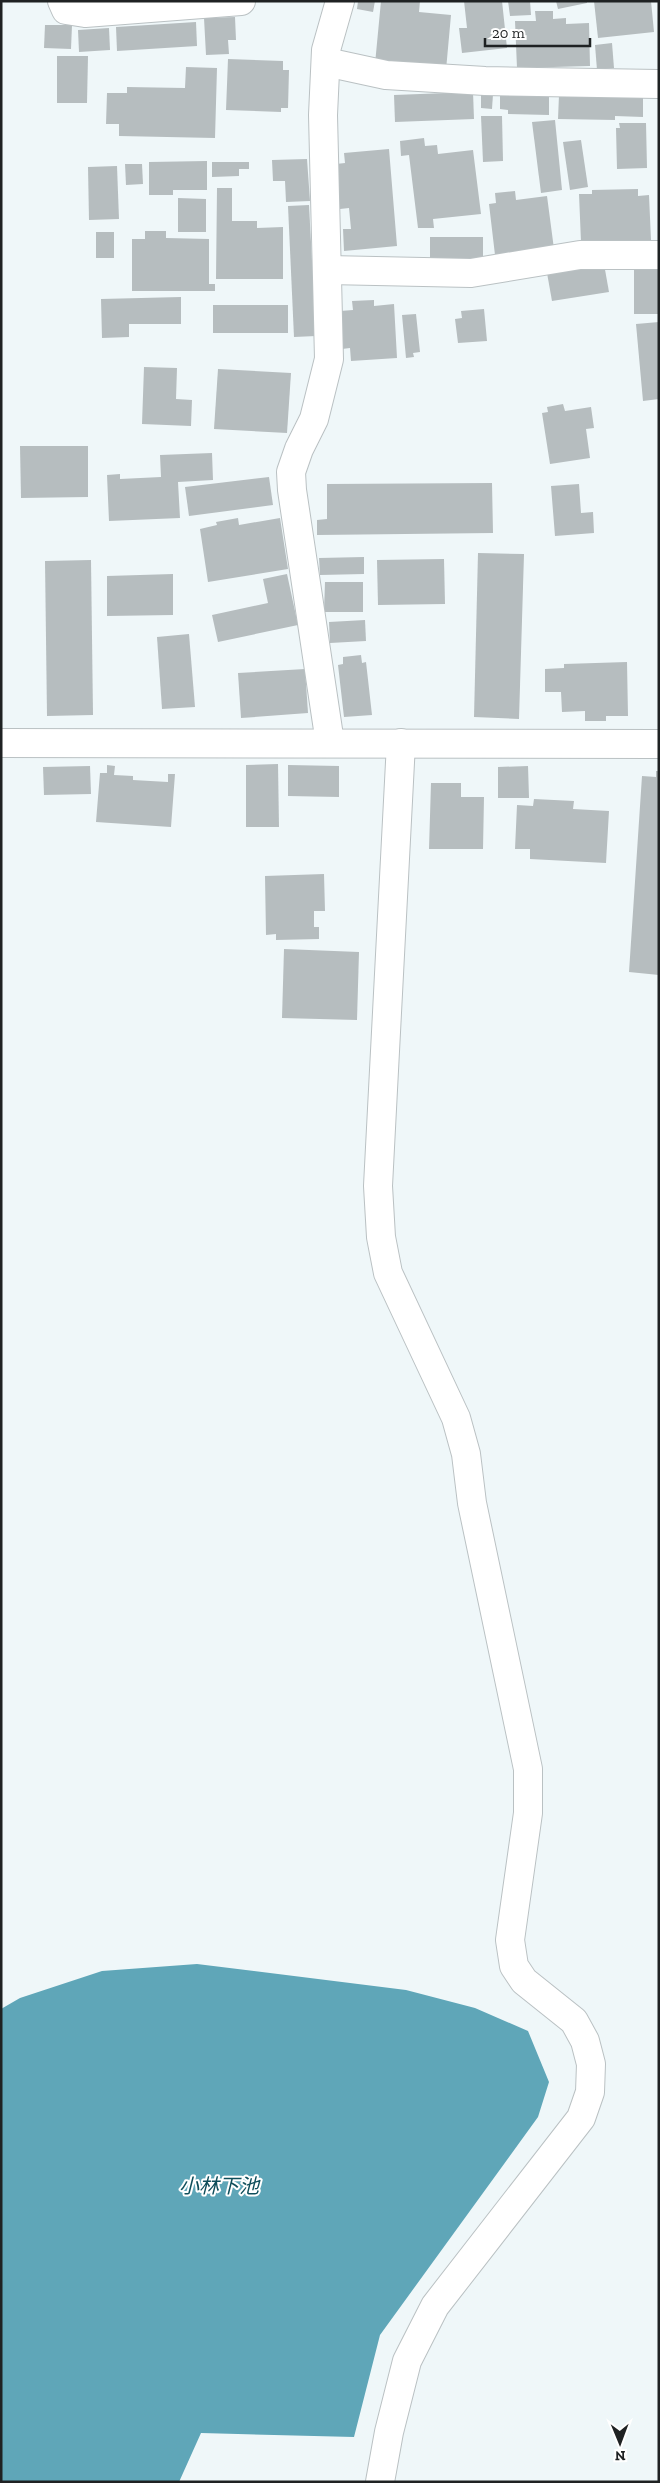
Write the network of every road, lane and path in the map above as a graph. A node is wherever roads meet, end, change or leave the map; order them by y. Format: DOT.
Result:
graph roads {
  1 [pos="62,1"];
  2 [pos="241,1"];
  3 [pos="340,1"];
  4 [pos="326,62"];
  5 [pos="658,91"];
  6 [pos="659,255"];
  7 [pos="328,270"];
  8 [pos="1,743"];
  9 [pos="330,743"];
  10 [pos="401,743"];
  11 [pos="659,744"];
  12 [pos="380,2482"];
  1 -- 2 [label="street"];
  3 -- 4 [label="street"];
  4 -- 5 [label="street"];
  4 -- 7 [label="street"];
  6 -- 7 [label="street"];
  7 -- 9 [label="street"];
  8 -- 9 [label="street"];
  9 -- 10 [label="street"];
  10 -- 11 [label="street"];
  10 -- 12 [label="street"];
}
